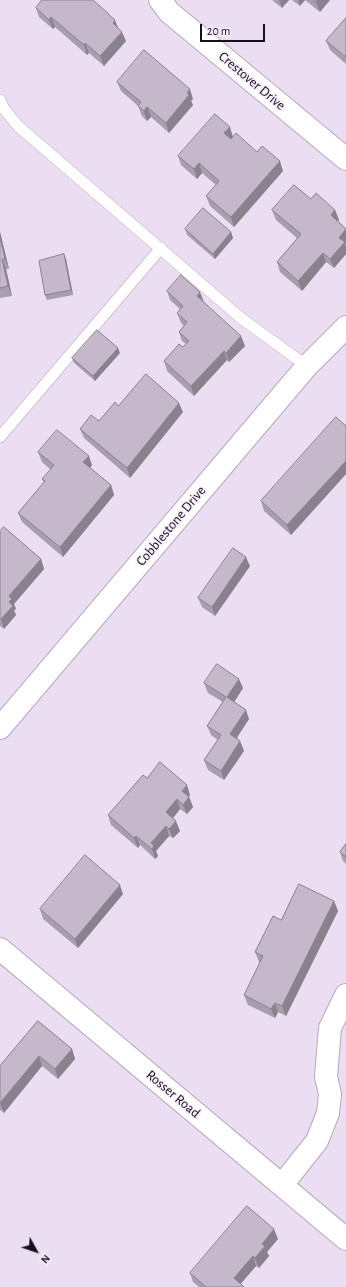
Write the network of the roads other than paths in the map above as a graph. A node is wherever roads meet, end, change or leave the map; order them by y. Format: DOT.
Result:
graph roads {
  1 [pos="160,0"];
  2 [pos="0,100"];
  3 [pos="346,159"];
  4 [pos="161,248"];
  5 [pos="346,327"];
  6 [pos="307,366"];
  7 [pos="0,437"];
  8 [pos="0,728"];
  9 [pos="2,955"];
  10 [pos="346,995"];
  11 [pos="282,1185"];
  12 [pos="346,1239"];
  1 -- 3 [label="street, Crestover Drive"];
  2 -- 4 [label="lane"];
  4 -- 6 [label="lane"];
  4 -- 7 [label="lane"];
  5 -- 6 [label="street, Cobblestone Drive"];
  6 -- 8 [label="street, Cobblestone Drive"];
  9 -- 11 [label="street, Rosser Road"];
  10 -- 11 [label="street"];
  11 -- 12 [label="street, Rosser Road"];
}
